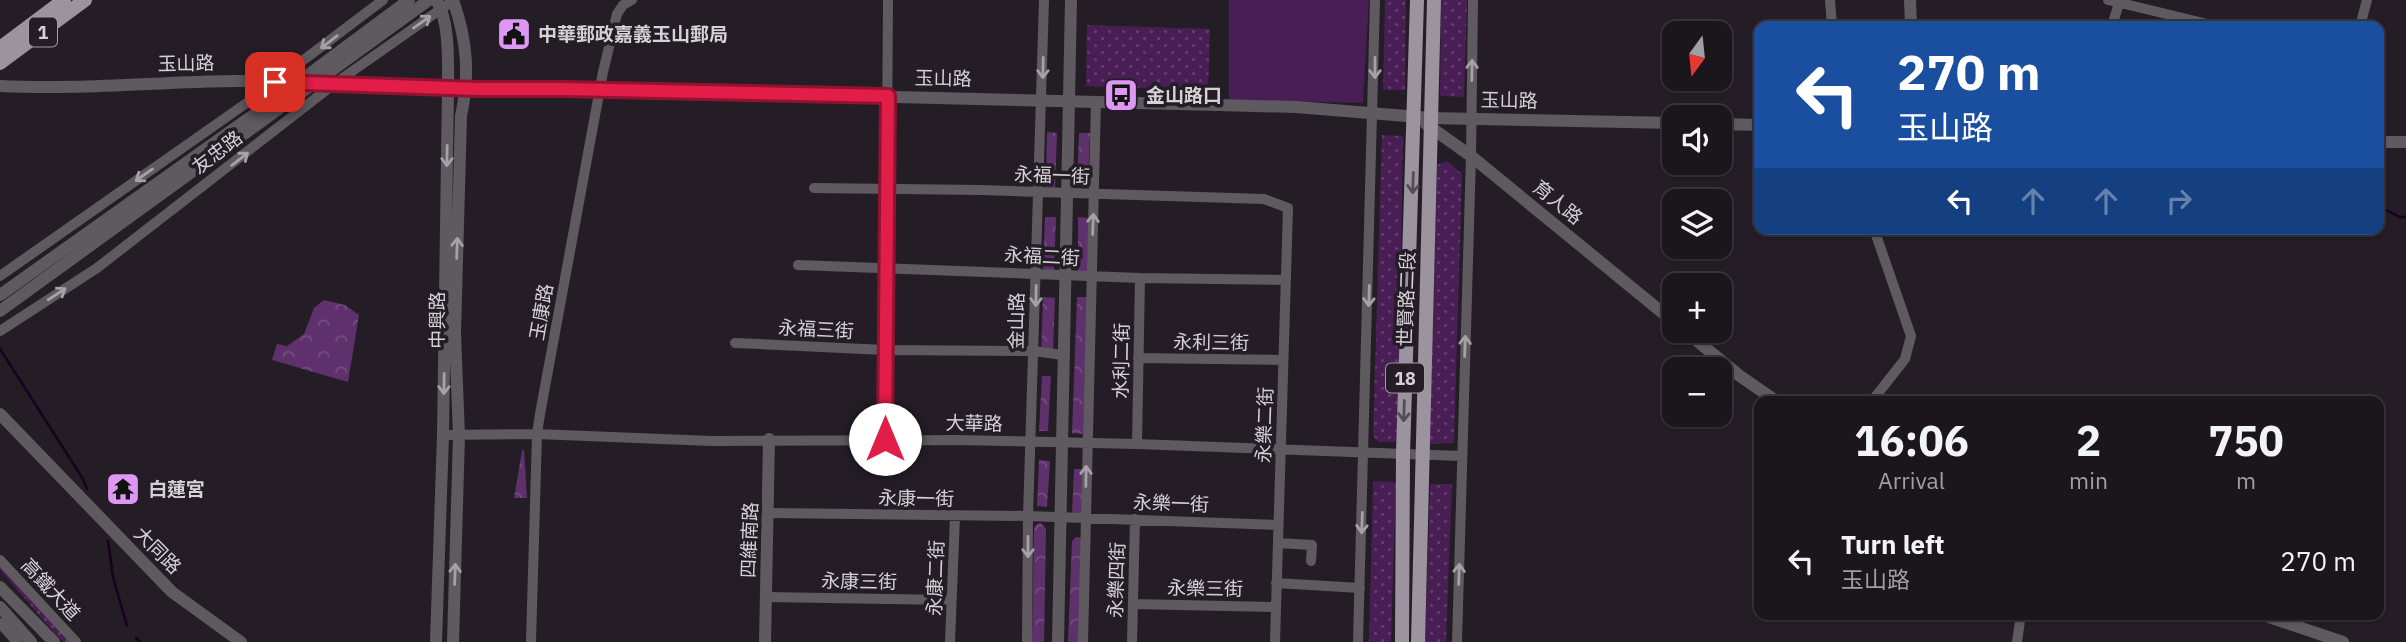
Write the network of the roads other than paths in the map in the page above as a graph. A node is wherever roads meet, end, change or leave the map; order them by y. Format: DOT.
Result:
graph roads {
  1 [pos="64,0"];
  2 [pos="85,0"];
  3 [pos="383,0"];
  4 [pos="409,0"];
  5 [pos="429,0"];
  6 [pos="453,0"];
  7 [pos="632,0"];
  8 [pos="888,0"];
  9 [pos="1044,0"];
  10 [pos="1071,0"];
  11 [pos="1375,0"];
  12 [pos="1418,0"];
  13 [pos="1434,0"];
  14 [pos="1473,0"];
  15 [pos="1830,0"];
  16 [pos="1910,0"];
  17 [pos="2108,0"];
  18 [pos="2367,0"];
  19 [pos="2120,1"];
  20 [pos="439,4"];
  21 [pos="1832,21"];
  22 [pos="1911,21"];
  23 [pos="2114,21"];
  24 [pos="2197,21"];
  25 [pos="2361,21"];
  26 [pos="0,48"];
  27 [pos="0,64"];
  28 [pos="275,82"];
  29 [pos="299,82"];
  30 [pos="313,83"];
  31 [pos="334,84"];
  32 [pos="0,86"];
  33 [pos="448,88"];
  34 [pos="467,89"];
  35 [pos="600,90"];
  36 [pos="888,96"];
  37 [pos="1042,100"];
  38 [pos="1068,100"];
  39 [pos="1096,102"];
  40 [pos="1374,113"];
  41 [pos="1415,115"];
  42 [pos="1471,119"];
  43 [pos="1431,123"];
  44 [pos="1662,123"];
  45 [pos="1732,124"];
  46 [pos="1754,125"];
  47 [pos="2384,142"];
  48 [pos="2406,142"];
  49 [pos="1471,156"];
  50 [pos="814,188"];
  51 [pos="888,189"];
  52 [pos="1040,192"];
  53 [pos="1067,194"];
  54 [pos="1094,194"];
  55 [pos="1288,208"];
  56 [pos="1876,235"];
  57 [pos="798,265"];
  58 [pos="885,267"];
  59 [pos="1036,272"];
  60 [pos="1065,274"];
  61 [pos="1090,275"];
  62 [pos="0,276"];
  63 [pos="1140,278"];
  64 [pos="1285,281"];
  65 [pos="0,295"];
  66 [pos="0,311"];
  67 [pos="1662,312"];
  68 [pos="0,331"];
  69 [pos="735,343"];
  70 [pos="1700,343"];
  71 [pos="885,349"];
  72 [pos="1034,351"];
  73 [pos="1063,355"];
  74 [pos="1138,358"];
  75 [pos="1283,360"];
  76 [pos="1769,396"];
  77 [pos="1876,396"];
  78 [pos="0,414"];
  79 [pos="537,434"];
  80 [pos="443,435"];
  81 [pos="459,436"];
  82 [pos="769,439"];
  83 [pos="885,439"];
  84 [pos="1031,442"];
  85 [pos="1063,443"];
  86 [pos="1087,443"];
  87 [pos="1137,444"];
  88 [pos="1281,449"];
  89 [pos="1364,452"];
  90 [pos="1402,454"];
  91 [pos="1421,454"];
  92 [pos="1461,456"];
  93 [pos="770,513"];
  94 [pos="955,516"];
  95 [pos="1028,516"];
  96 [pos="1061,517"];
  97 [pos="1085,517"];
  98 [pos="1135,519"];
  99 [pos="1278,525"];
  100 [pos="1278,543"];
  101 [pos="0,560"];
  102 [pos="1311,561"];
  103 [pos="0,578"];
  104 [pos="1276,583"];
  105 [pos="0,587"];
  106 [pos="1360,588"];
  107 [pos="766,597"];
  108 [pos="950,600"];
  109 [pos="1133,604"];
  110 [pos="0,607"];
  111 [pos="1276,607"];
  112 [pos="0,614"];
  113 [pos="2020,620"];
  114 [pos="2278,620"];
  115 [pos="0,623"];
  116 [pos="56,641"];
  117 [pos="20,642"];
  118 [pos="31,642"];
  119 [pos="76,642"];
  120 [pos="241,642"];
  121 [pos="436,642"];
  122 [pos="453,642"];
  123 [pos="531,642"];
  124 [pos="765,642"];
  125 [pos="950,642"];
  126 [pos="1027,642"];
  127 [pos="1058,642"];
  128 [pos="1083,642"];
  129 [pos="1132,642"];
  130 [pos="1275,642"];
  131 [pos="1358,642"];
  132 [pos="1402,642"];
  133 [pos="1418,642"];
  134 [pos="1457,642"];
  135 [pos="2017,642"];
  136 [pos="2343,642"];
  1 -- 26 [label="main road, 1"];
  2 -- 27 [label="main road, 1"];
  3 -- 28 [label="street, 友忠路, one-way"];
  4 -- 29 [label="street, 友忠路"];
  5 -- 30 [label="street, 友忠路"];
  6 -- 20 [label="street, 友忠路"];
  6 -- 34 [label="street, 中興路"];
  7 -- 35 [label="street, 玉康路"];
  8 -- 36 [label="street"];
  9 -- 37 [label="street, 金山路, one-way"];
  10 -- 38 [label="street"];
  11 -- 40 [label="street, 世賢路二段, one-way"];
  12 -- 41 [label="main road, 世賢路二段 / 18"];
  13 -- 43 [label="main road, 世賢路二段 / 18"];
  42 -- 14 [label="street, one-way"];
  15 -- 21 [label="street"];
  16 -- 22 [label="street"];
  17 -- 19 [label="street"];
  18 -- 25 [label="street"];
  19 -- 23 [label="street"];
  19 -- 24 [label="street"];
  31 -- 20 [label="street, 友忠路, one-way"];
  20 -- 33 [label="street, 中興路"];
  28 -- 29 [label="street, 玉山路"];
  28 -- 32 [label="street, 玉山路"];
  28 -- 62 [label="street, 友忠路, one-way"];
  29 -- 30 [label="street, 玉山路"];
  29 -- 65 [label="street, 友忠路"];
  30 -- 31 [label="street, 玉山路"];
  30 -- 66 [label="street, 友忠路"];
  31 -- 33 [label="street, 玉山路"];
  68 -- 31 [label="street, 友忠路, one-way"];
  33 -- 34 [label="street, 玉山路"];
  33 -- 80 [label="street, 中興路, one-way"];
  34 -- 35 [label="street, 玉山路"];
  81 -- 34 [label="street, 中興路, one-way"];
  35 -- 36 [label="street, 玉山路"];
  35 -- 79 [label="street, 玉康路"];
  36 -- 37 [label="street, 玉山路"];
  36 -- 51 [label="street"];
  37 -- 38 [label="street, 玉山路"];
  37 -- 52 [label="street, 金山路"];
  38 -- 39 [label="street, 玉山路"];
  38 -- 53 [label="street"];
  39 -- 40 [label="street, 玉山路"];
  39 -- 54 [label="street"];
  40 -- 41 [label="street, 玉山路"];
  40 -- 89 [label="street, 世賢路二段, one-way"];
  41 -- 43 [label="street, 育人路"];
  41 -- 90 [label="main road, 世賢路二段 / 18, one-way"];
  42 -- 43 [label="street, 玉山路"];
  42 -- 44 [label="street, 玉山路"];
  42 -- 49 [label="street"];
  43 -- 49 [label="street, 育人路"];
  43 -- 91 [label="main road, 世賢路二段 / 18"];
  45 -- 46 [label="street"];
  47 -- 48 [label="street"];
  49 -- 67 [label="street, 育人路"];
  92 -- 49 [label="street, one-way"];
  50 -- 51 [label="street, 永福一街"];
  51 -- 52 [label="street, 永福一街"];
  51 -- 58 [label="street"];
  52 -- 53 [label="street, 永福一街"];
  52 -- 59 [label="street, 金山路"];
  53 -- 54 [label="street, 永福一街"];
  53 -- 60 [label="street"];
  54 -- 55 [label="street, 永福一街"];
  61 -- 54 [label="street, one-way"];
  55 -- 64 [label="street, 永樂二街"];
  56 -- 77 [label="street"];
  57 -- 58 [label="street, 永福二街"];
  58 -- 59 [label="street, 永福二街"];
  58 -- 71 [label="street"];
  59 -- 60 [label="street, 永福二街"];
  59 -- 72 [label="street, 金山路, one-way"];
  60 -- 61 [label="street, 永福二街"];
  60 -- 73 [label="street"];
  61 -- 63 [label="street, 永福二街"];
  61 -- 86 [label="street"];
  63 -- 64 [label="street, 永福二街"];
  63 -- 74 [label="street, 水利二街"];
  64 -- 75 [label="street, 永樂二街"];
  69 -- 71 [label="street, 永福三街"];
  70 -- 76 [label="street"];
  71 -- 72 [label="street, 永福三街"];
  71 -- 83 [label="street"];
  72 -- 73 [label="street, 永福三街"];
  72 -- 84 [label="street, 金山路"];
  73 -- 85 [label="street"];
  74 -- 75 [label="street, 永利三街"];
  74 -- 87 [label="street, 水利二街"];
  75 -- 88 [label="street, 永樂二街"];
  78 -- 120 [label="street, 大同路"];
  79 -- 81 [label="street, 大華路"];
  79 -- 82 [label="street, 大華路"];
  79 -- 123 [label="street, 玉康路"];
  80 -- 81 [label="street, 大華路"];
  80 -- 121 [label="street, 中興路"];
  122 -- 81 [label="street, 中興路, one-way"];
  82 -- 83 [label="street, 大華路"];
  82 -- 93 [label="street, 四維南路"];
  83 -- 84 [label="street, 大華路"];
  84 -- 85 [label="street, 大華路"];
  84 -- 95 [label="street, 金山路"];
  85 -- 86 [label="street, 大華路"];
  85 -- 96 [label="street"];
  86 -- 87 [label="street, 大華路"];
  97 -- 86 [label="street, one-way"];
  87 -- 88 [label="street, 大華路"];
  88 -- 89 [label="street, 大華路"];
  88 -- 99 [label="street, 永樂二街"];
  89 -- 90 [label="street, 大華路"];
  89 -- 106 [label="street, 世賢路二段, one-way"];
  90 -- 91 [label="street, 大華路"];
  90 -- 132 [label="main road, 世賢路二段 / 18"];
  91 -- 92 [label="street, 大華路"];
  91 -- 133 [label="main road, 世賢路二段 / 18"];
  134 -- 92 [label="street, one-way"];
  93 -- 94 [label="street, 永康一街"];
  93 -- 107 [label="street, 四維南路"];
  94 -- 95 [label="street, 永康一街"];
  94 -- 108 [label="street, 永康二街"];
  95 -- 96 [label="street, 永康一街"];
  95 -- 126 [label="street, 金山路, one-way"];
  96 -- 97 [label="street, 永樂一街"];
  96 -- 127 [label="street"];
  97 -- 98 [label="street, 永樂一街"];
  97 -- 128 [label="street"];
  98 -- 99 [label="street, 永樂一街"];
  98 -- 109 [label="street, 永樂四街"];
  99 -- 100 [label="street, 永樂二街"];
  100 -- 102 [label="street"];
  100 -- 104 [label="street, 永樂二街"];
  101 -- 119 [label="street, 高鐵大道"];
  103 -- 116 [label="street"];
  104 -- 106 [label="street"];
  104 -- 111 [label="street, 永樂二街"];
  105 -- 116 [label="street"];
  106 -- 131 [label="street, 世賢路二段"];
  107 -- 108 [label="street, 永康三街"];
  107 -- 124 [label="street, 四維南路"];
  108 -- 125 [label="street, 永康二街"];
  109 -- 111 [label="street, 永樂三街"];
  109 -- 129 [label="street, 永樂四街"];
  110 -- 118 [label="street"];
  111 -- 130 [label="street, 永樂二街"];
  112 -- 117 [label="street"];
  113 -- 135 [label="street"];
  114 -- 136 [label="street"];
  115 -- 117 [label="street"];
}
